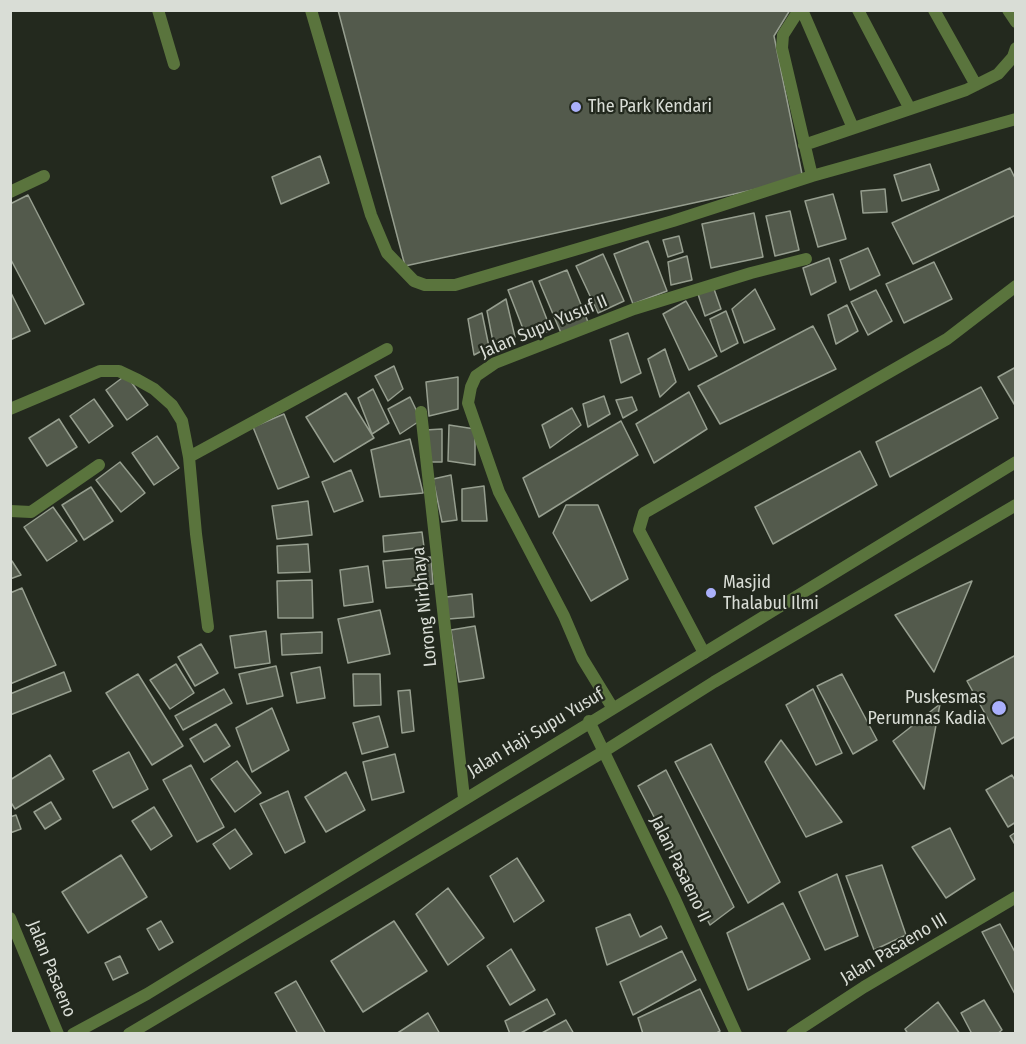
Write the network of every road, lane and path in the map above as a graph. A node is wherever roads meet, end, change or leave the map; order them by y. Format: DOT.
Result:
graph roads {
  1 [pos="158,10"];
  2 [pos="311,10"];
  3 [pos="801,10"];
  4 [pos="858,10"];
  5 [pos="934,10"];
  6 [pos="1008,10"];
  7 [pos="1016,22"];
  8 [pos="1016,48"];
  9 [pos="174,64"];
  10 [pos="976,85"];
  11 [pos="910,109"];
  12 [pos="1016,119"];
  13 [pos="853,128"];
  14 [pos="804,145"];
  15 [pos="44,176"];
  16 [pos="812,176"];
  17 [pos="10,192"];
  18 [pos="806,259"];
  19 [pos="1016,286"];
  20 [pos="387,349"];
  21 [pos="10,410"];
  22 [pos="421,412"];
  23 [pos="189,457"];
  24 [pos="1016,462"];
  25 [pos="99,465"];
  26 [pos="1016,505"];
  27 [pos="10,511"];
  28 [pos="208,627"];
  29 [pos="704,653"];
  30 [pos="612,708"];
  31 [pos="589,721"];
  32 [pos="603,753"];
  33 [pos="464,798"];
  34 [pos="1016,897"];
  35 [pos="10,918"];
  36 [pos="58,1034"];
  37 [pos="74,1034"];
  38 [pos="129,1034"];
  39 [pos="736,1034"];
  40 [pos="792,1034"];
  1 -- 9 [label="street"];
  2 -- 16 [label="street"];
  3 -- 13 [label="street"];
  3 -- 14 [label="street"];
  4 -- 11 [label="street"];
  5 -- 10 [label="street"];
  6 -- 7 [label="street"];
  8 -- 10 [label="street"];
  10 -- 11 [label="street"];
  11 -- 13 [label="street"];
  12 -- 16 [label="street"];
  13 -- 14 [label="street"];
  14 -- 16 [label="street"];
  15 -- 17 [label="street"];
  18 -- 30 [label="street, Jalan Supu Yusuf II"];
  19 -- 29 [label="street"];
  20 -- 23 [label="street"];
  21 -- 23 [label="street"];
  22 -- 33 [label="street, Lorong Nirbhaya"];
  23 -- 28 [label="street"];
  24 -- 29 [label="street, Jalan Haji Supu Yusuf"];
  25 -- 27 [label="street"];
  26 -- 32 [label="street"];
  29 -- 30 [label="street, Jalan Haji Supu Yusuf"];
  30 -- 31 [label="street, Jalan Haji Supu Yusuf"];
  31 -- 32 [label="street, Jalan Pasaeno II"];
  31 -- 33 [label="street, Jalan Haji Supu Yusuf"];
  32 -- 38 [label="street"];
  32 -- 39 [label="street, Jalan Pasaeno II"];
  33 -- 37 [label="street, Jalan Haji Supu Yusuf"];
  34 -- 40 [label="street, Jalan Pasaeno III"];
  35 -- 36 [label="street, Jalan Pasaeno"];
}
